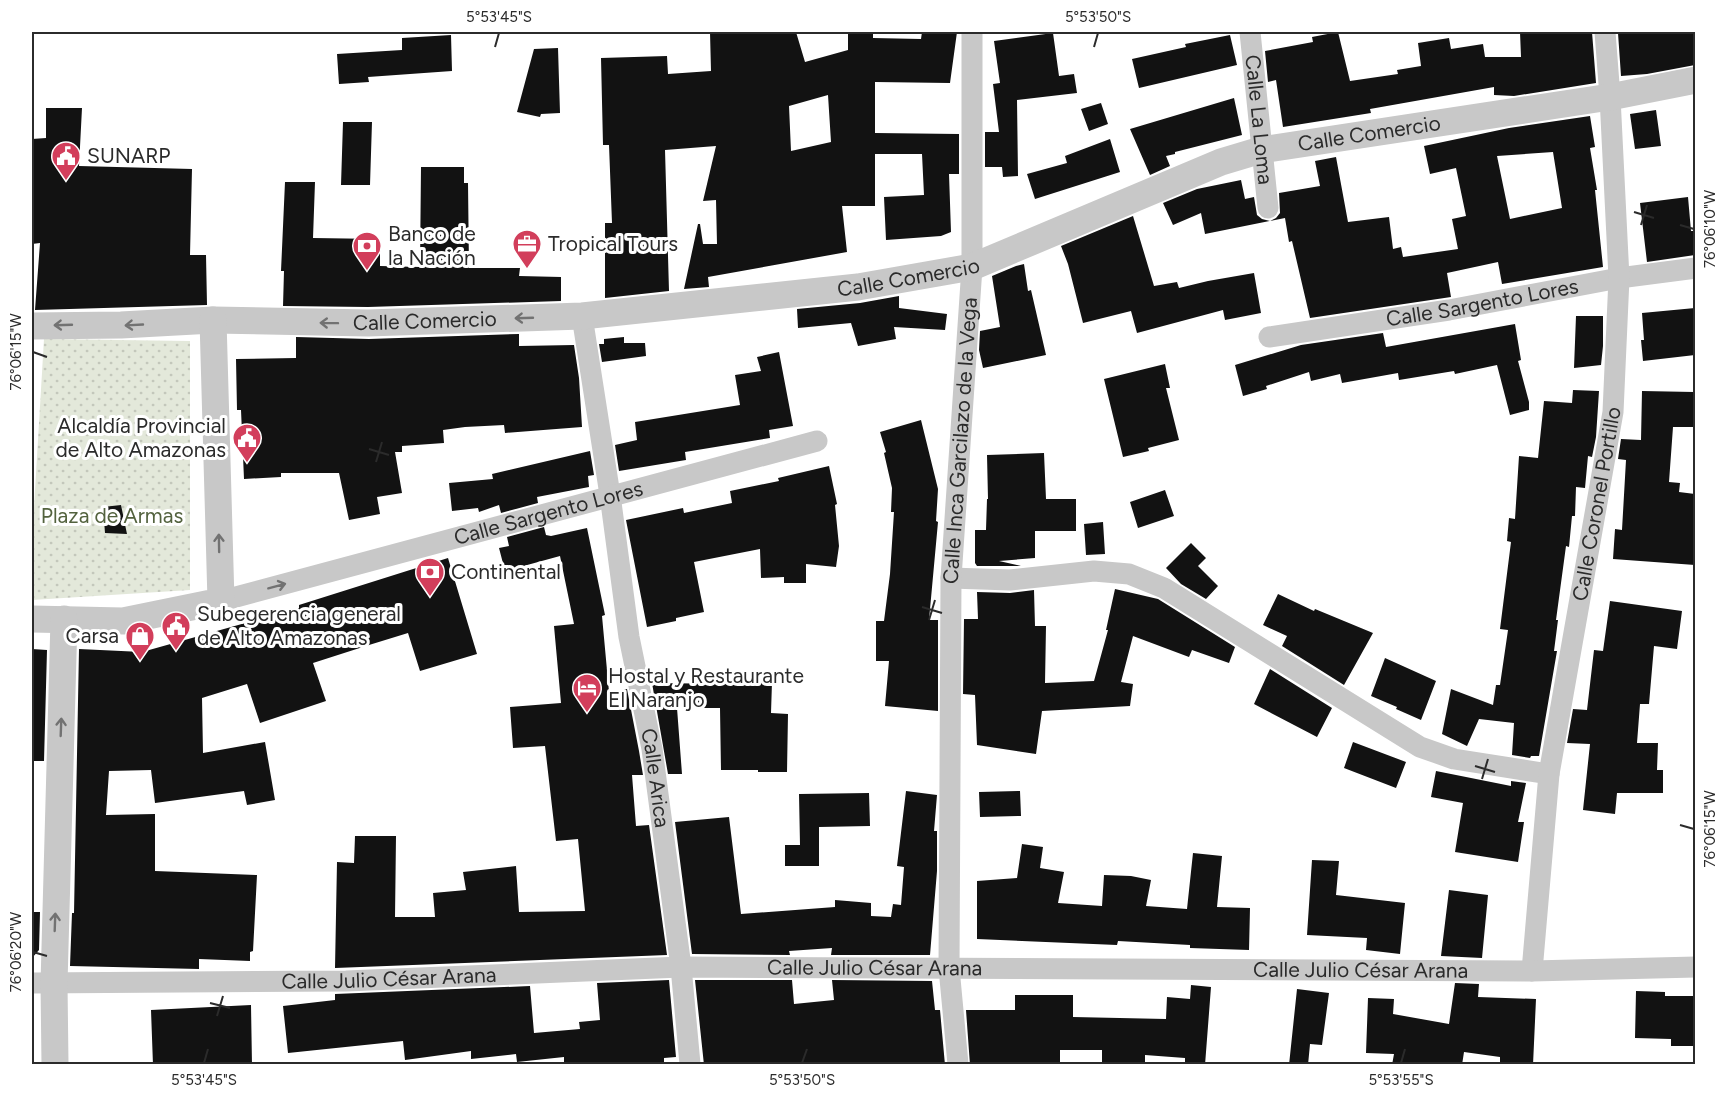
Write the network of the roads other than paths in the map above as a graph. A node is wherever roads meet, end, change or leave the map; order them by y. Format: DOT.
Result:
graph roads {
  1 [pos="972,32"];
  2 [pos="1250,32"];
  3 [pos="1605,32"];
  4 [pos="1695,80"];
  5 [pos="1610,97"];
  6 [pos="1261,150"];
  7 [pos="1268,208"];
  8 [pos="972,267"];
  9 [pos="1695,268"];
  10 [pos="1619,278"];
  11 [pos="582,316"];
  12 [pos="213,320"];
  13 [pos="32,326"];
  14 [pos="1269,338"];
  15 [pos="817,441"];
  16 [pos="610,495"];
  17 [pos="951,578"];
  18 [pos="221,601"];
  19 [pos="32,619"];
  20 [pos="64,619"];
  21 [pos="1549,774"];
  22 [pos="681,967"];
  23 [pos="1695,967"];
  24 [pos="949,968"];
  25 [pos="1532,971"];
  26 [pos="43,984"];
  27 [pos="55,1065"];
  28 [pos="690,1065"];
  29 [pos="958,1065"];
  1 -- 8 [label="street, Calle Inca Garcilazo de la Vega"];
  2 -- 6 [label="street, Calle La Loma"];
  3 -- 5 [label="street, Calle Coronel Portillo"];
  4 -- 5 [label="street, Calle Comercio"];
  5 -- 6 [label="street, Calle Comercio"];
  5 -- 10 [label="street, Calle Coronel Portillo"];
  6 -- 7 [label="street, Calle La Loma"];
  6 -- 8 [label="street, Calle Comercio"];
  8 -- 11 [label="street, Calle Comercio"];
  8 -- 17 [label="street, Calle Inca Garcilazo de la Vega"];
  9 -- 10 [label="street, Calle Sargento Lores"];
  10 -- 14 [label="street, Calle Sargento Lores"];
  10 -- 21 [label="street, Calle Coronel Portillo"];
  11 -- 12 [label="street, Calle Comercio, one-way"];
  11 -- 16 [label="street, Calle Arica"];
  12 -- 13 [label="street, Calle Comercio, one-way"];
  18 -- 12 [label="street, one-way"];
  15 -- 16 [label="street, Calle Sargento Lores"];
  18 -- 16 [label="street, Calle Sargento Lores, one-way"];
  16 -- 22 [label="street, Calle Arica"];
  17 -- 21 [label="street"];
  17 -- 24 [label="street, Calle Inca Garcilazo de la Vega"];
  18 -- 20 [label="street, Calle Sargento Lores"];
  19 -- 20 [label="street, Calle Sargento Lores"];
  26 -- 20 [label="street, one-way"];
  21 -- 25 [label="street, Calle Coronel Portillo"];
  22 -- 24 [label="street, Calle Julio César Arana"];
  22 -- 26 [label="street, Calle Julio César Arana"];
  22 -- 28 [label="street, Calle Arica"];
  23 -- 25 [label="street, Calle Julio César Arana"];
  24 -- 25 [label="street, Calle Julio César Arana"];
  24 -- 29 [label="street, Calle Inca Garcilazo de la Vega"];
  26 -- 27 [label="street"];
}
